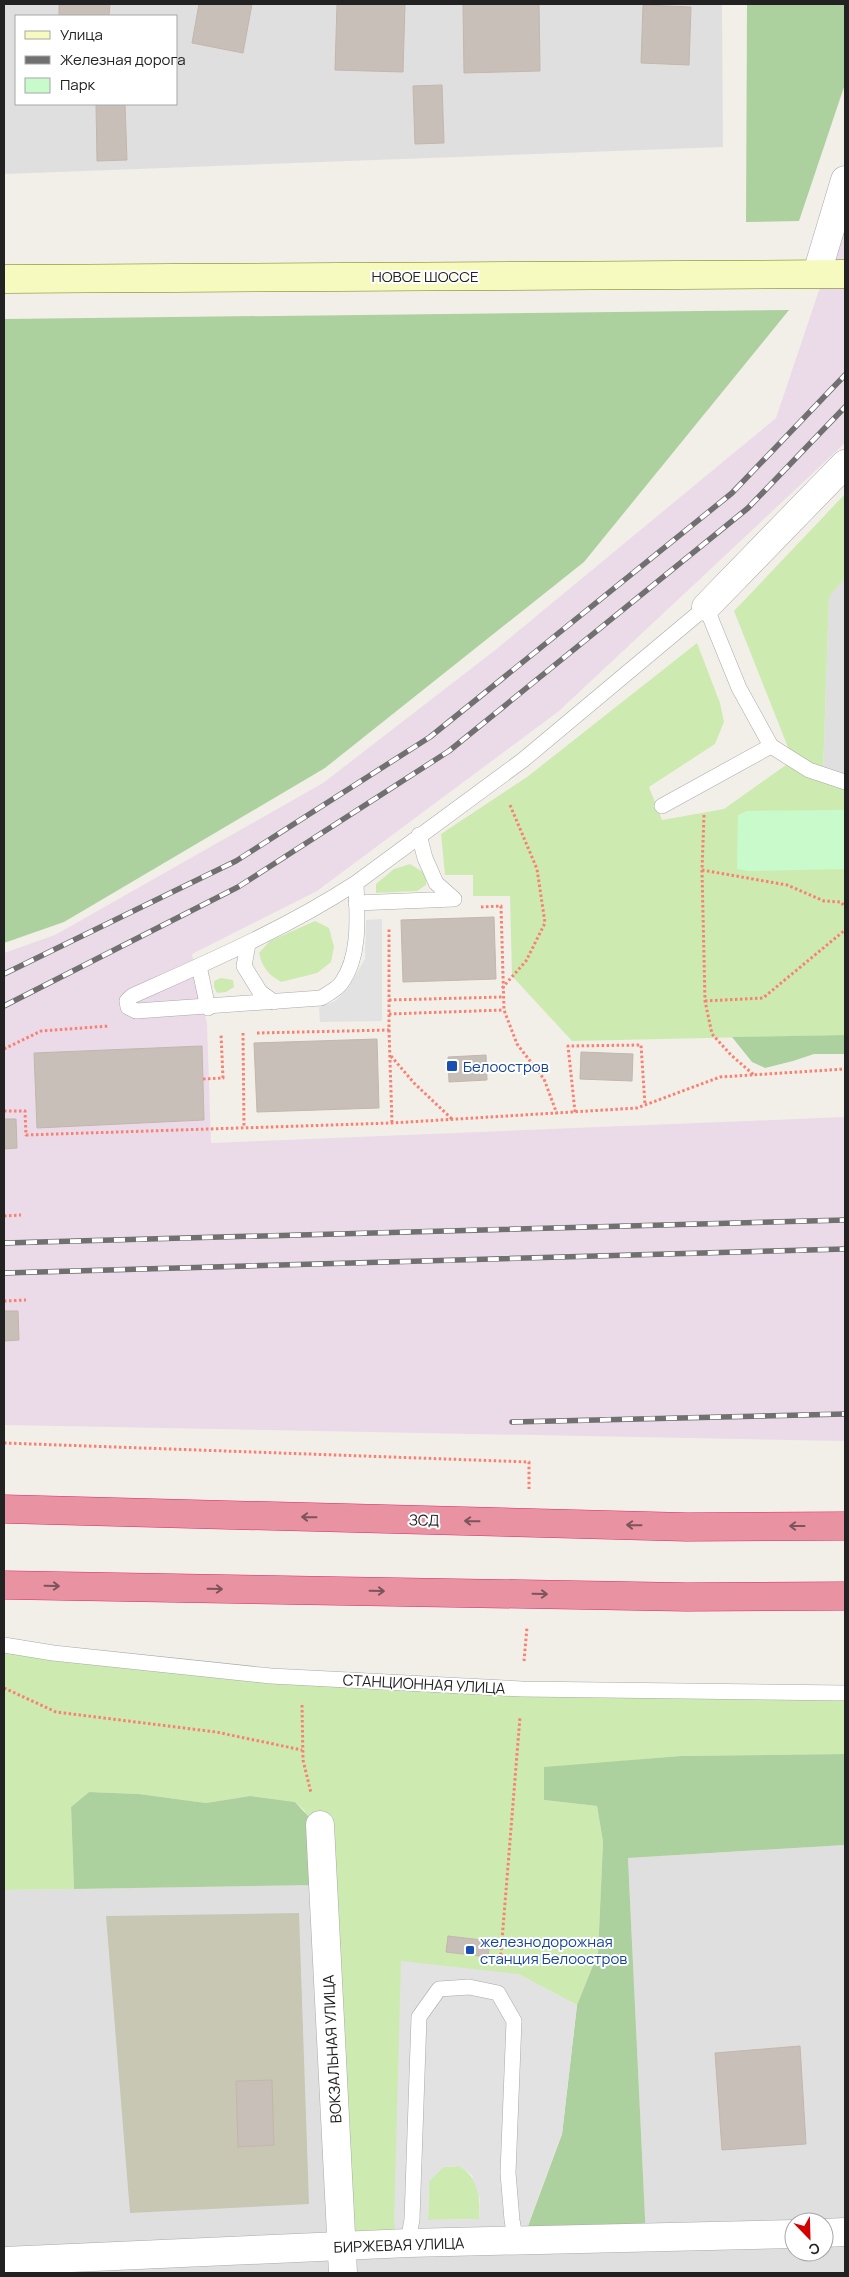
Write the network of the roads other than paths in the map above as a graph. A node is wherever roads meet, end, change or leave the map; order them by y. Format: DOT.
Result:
graph roads {
  1 [pos="845,180"];
  2 [pos="816,273"];
  3 [pos="845,274"];
  4 [pos="4,279"];
  5 [pos="845,464"];
  6 [pos="706,607"];
  7 [pos="771,746"];
  8 [pos="845,782"];
  9 [pos="662,806"];
  10 [pos="419,835"];
  11 [pos="356,883"];
  12 [pos="356,903"];
  13 [pos="248,944"];
  14 [pos="199,966"];
  15 [pos="274,1002"];
  16 [pos="208,1008"];
  17 [pos="4,1509"];
  18 [pos="845,1526"];
  19 [pos="4,1585"];
  20 [pos="845,1596"];
  21 [pos="4,1645"];
  22 [pos="845,1693"];
  23 [pos="320,1825"];
  24 [pos="784,2234"];
  25 [pos="516,2242"];
  26 [pos="408,2243"];
  27 [pos="343,2260"];
  28 [pos="4,2261"];
  1 -- 2 [label="street"];
  2 -- 3 [label="main road, НОВОЕ ШОССЕ"];
  2 -- 4 [label="main road, НОВОЕ ШОССЕ"];
  5 -- 6 [label="street"];
  6 -- 7 [label="lane"];
  6 -- 10 [label="lane"];
  7 -- 8 [label="lane"];
  7 -- 9 [label="lane"];
  10 -- 11 [label="lane"];
  10 -- 12 [label="lane"];
  11 -- 12 [label="lane"];
  11 -- 13 [label="lane"];
  12 -- 15 [label="lane"];
  13 -- 14 [label="lane"];
  13 -- 15 [label="lane"];
  14 -- 16 [label="lane"];
  14 -- 16 [label="lane"];
  15 -- 16 [label="lane"];
  18 -- 17 [label="highway, ЗСД, one-way"];
  19 -- 20 [label="highway, one-way"];
  21 -- 22 [label="lane, СТАНЦИОННАЯ УЛИЦА"];
  23 -- 27 [label="street, ВОКЗАЛЬНАЯ УЛИЦА"];
  24 -- 25 [label="street, БИРЖЕВАЯ УЛИЦА"];
  25 -- 26 [label="street, БИРЖЕВАЯ УЛИЦА"];
  25 -- 26 [label="lane"];
  26 -- 27 [label="street, БИРЖЕВАЯ УЛИЦА"];
  27 -- 28 [label="street, БИРЖЕВАЯ УЛИЦА"];
}
